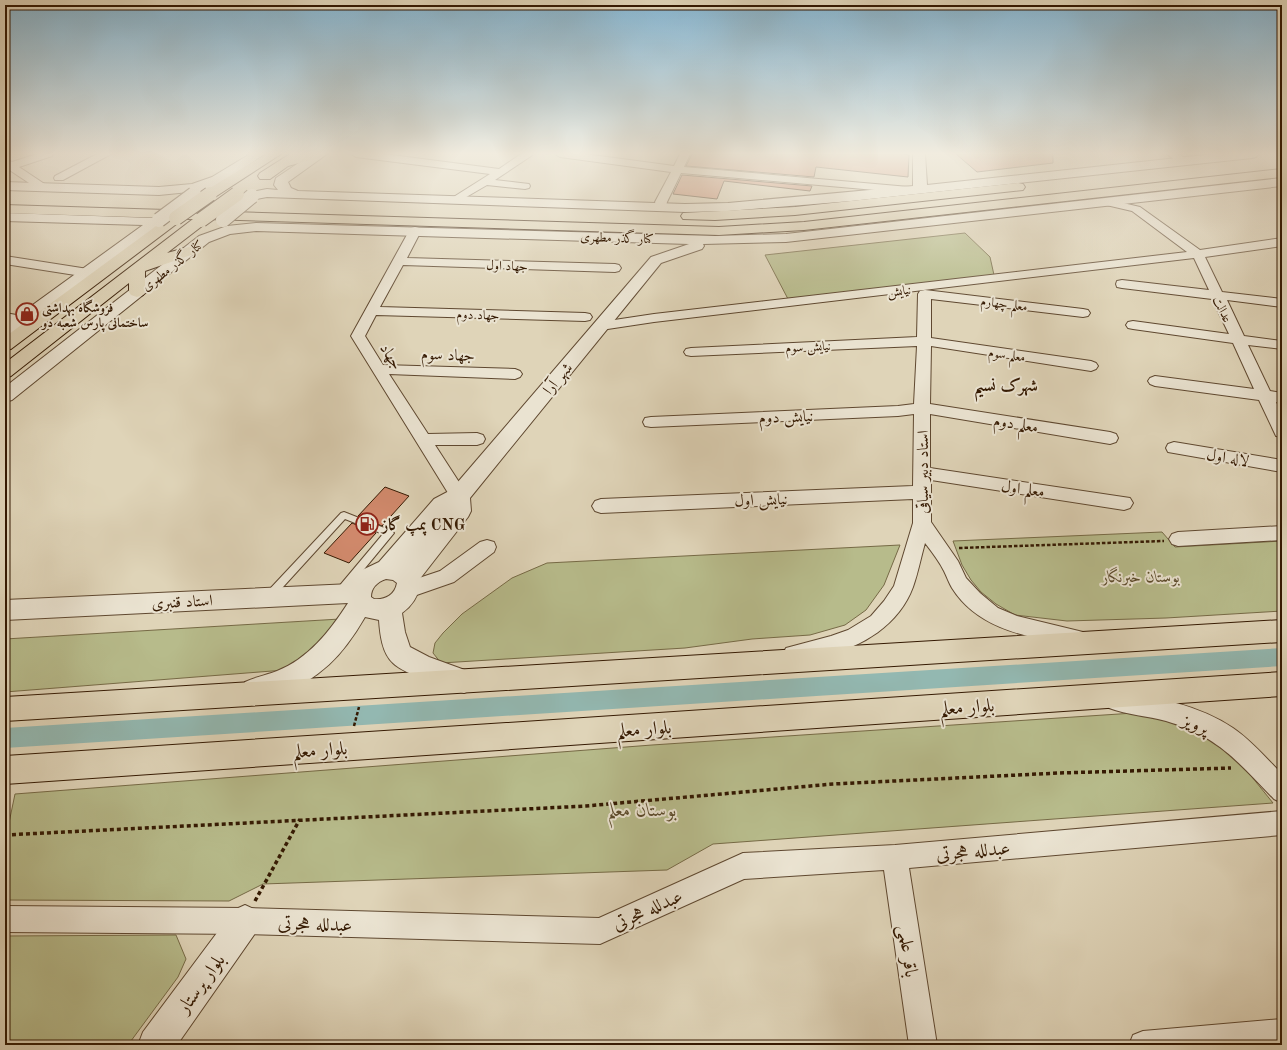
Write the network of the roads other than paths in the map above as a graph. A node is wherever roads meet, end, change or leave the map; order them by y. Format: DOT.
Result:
graph roads {
  1 [pos="182,203"];
  2 [pos="197,203"];
  3 [pos="225,203"];
  4 [pos="244,203"];
  5 [pos="279,203"];
  6 [pos="544,203"];
  7 [pos="661,203"];
  8 [pos="773,203"];
  9 [pos="839,203"];
  10 [pos="863,203"];
  11 [pos="1010,203"];
  12 [pos="1054,203"];
  13 [pos="1097,203"];
  14 [pos="1122,203"];
  15 [pos="1146,203"];
  16 [pos="1139,204"];
  17 [pos="834,206"];
  18 [pos="661,207"];
  19 [pos="5,209"];
  20 [pos="1044,209"];
  21 [pos="5,217"];
  22 [pos="157,221"];
  23 [pos="256,227"];
  24 [pos="415,231"];
  25 [pos="636,238"];
  26 [pos="716,240"];
  27 [pos="1282,242"];
  28 [pos="189,251"];
  29 [pos="1198,254"];
  30 [pos="5,260"];
  31 [pos="656,260"];
  32 [pos="399,261"];
  33 [pos="615,268"];
  34 [pos="137,269"];
  35 [pos="89,278"];
  36 [pos="1122,284"];
  37 [pos="930,290"];
  38 [pos="137,292"];
  39 [pos="1217,295"];
  40 [pos="1282,303"];
  41 [pos="372,310"];
  42 [pos="1083,312"];
  43 [pos="5,317"];
  44 [pos="585,317"];
  45 [pos="23,320"];
  46 [pos="1133,325"];
  47 [pos="601,326"];
  48 [pos="5,333"];
  49 [pos="1238,340"];
  50 [pos="924,341"];
  51 [pos="5,345"];
  52 [pos="1282,345"];
  53 [pos="691,352"];
  54 [pos="1091,366"];
  55 [pos="379,369"];
  56 [pos="5,372"];
  57 [pos="516,374"];
  58 [pos="1155,381"];
  59 [pos="5,396"];
  60 [pos="1265,396"];
  61 [pos="1282,398"];
  62 [pos="922,408"];
  63 [pos="651,422"];
  64 [pos="1282,432"];
  65 [pos="1110,438"];
  66 [pos="424,440"];
  67 [pos="477,440"];
  68 [pos="1174,448"];
  69 [pos="1282,466"];
  70 [pos="922,473"];
  71 [pos="920,492"];
  72 [pos="459,496"];
  73 [pos="1124,503"];
  74 [pos="601,506"];
  75 [pos="922,523"];
  76 [pos="1282,533"];
  77 [pos="1178,539"];
  78 [pos="487,547"];
  79 [pos="386,570"];
  80 [pos="408,584"];
  81 [pos="353,596"];
  82 [pos="268,597"];
  83 [pos="390,608"];
  84 [pos="5,610"];
  85 [pos="1282,631"];
  86 [pos="1094,642"];
  87 [pos="762,662"];
  88 [pos="465,681"];
  89 [pos="1282,684"];
  90 [pos="241,695"];
  91 [pos="1089,698"];
  92 [pos="5,709"];
  93 [pos="5,770"];
  94 [pos="1282,791"];
  95 [pos="1282,823"];
  96 [pos="895,857"];
  97 [pos="5,919"];
  98 [pos="245,921"];
  99 [pos="1282,1033"];
  100 [pos="156,1045"];
  101 [pos="923,1045"];
  102 [pos="1143,1045"];
  1 -- 22 [label="street, bridge"];
  2 -- 35 [label="main road, bridge"];
  3 -- 34 [label="main road, bridge"];
  4 -- 23 [label="street, کنار گذر مطهری, bridge"];
  5 -- 17 [label="main road"];
  6 -- 18 [label="street, کنار گذر مطهری"];
  7 -- 18 [label="street"];
  8 -- 18 [label="street, کنار گذر مطهری"];
  9 -- 17 [label="street"];
  10 -- 17 [label="main road"];
  11 -- 19 [label="main road"];
  12 -- 20 [label="street"];
  13 -- 20 [label="street, کنار گذر مطهری"];
  14 -- 16 [label="street, کنار گذر مطهری"];
  15 -- 16 [label="street, کنار گذر مطهری"];
  16 -- 29 [label="street, عدالت"];
  20 -- 26 [label="street, کنار گذر مطهری"];
  21 -- 22 [label="street"];
  22 -- 35 [label="street"];
  23 -- 24 [label="street, کنار گذر مطهری"];
  23 -- 28 [label="street, کنار گذر مطهری"];
  24 -- 25 [label="street, کنار گذر مطهری"];
  24 -- 32 [label="street, جهاد"];
  25 -- 26 [label="street, کنار گذر مطهری"];
  25 -- 31 [label="street"];
  26 -- 31 [label="street"];
  27 -- 29 [label="street, نيايش"];
  28 -- 34 [label="main road"];
  28 -- 38 [label="street, کنار گذر مطهری"];
  29 -- 37 [label="street, نيايش"];
  29 -- 39 [label="street, عدالت"];
  30 -- 35 [label="street"];
  31 -- 47 [label="street, شهر آرا"];
  32 -- 33 [label="street, جهاد اول"];
  32 -- 41 [label="street, جهاد"];
  34 -- 38 [label="main road"];
  34 -- 56 [label="main road"];
  35 -- 45 [label="street"];
  35 -- 51 [label="main road"];
  36 -- 39 [label="street"];
  37 -- 42 [label="street, معلم چهارم"];
  37 -- 47 [label="street, نيايش"];
  37 -- 50 [label="street, استاد دبیر سیاقی"];
  38 -- 59 [label="street, کنار گذر مطهری"];
  39 -- 40 [label="street"];
  39 -- 49 [label="street, عدالت"];
  41 -- 44 [label="street, جهاد دوم"];
  41 -- 55 [label="street, جهاد"];
  43 -- 45 [label="street"];
  45 -- 48 [label="street"];
  46 -- 49 [label="street"];
  47 -- 72 [label="street, شهر آرا"];
  49 -- 52 [label="street"];
  49 -- 60 [label="street, عدالت"];
  50 -- 53 [label="street, نیایش سوم"];
  50 -- 54 [label="street, معلم سوم"];
  50 -- 62 [label="street, استاد دبیر سیاقی"];
  55 -- 57 [label="street, جهاد سوم"];
  55 -- 66 [label="street, جهاد"];
  58 -- 60 [label="street"];
  60 -- 61 [label="street"];
  60 -- 64 [label="street, عدالت"];
  62 -- 63 [label="street, نیایش دوم"];
  62 -- 65 [label="street, معلم دوم"];
  62 -- 70 [label="street, استاد دبیر سیاقی"];
  66 -- 67 [label="street"];
  66 -- 72 [label="street, جهاد"];
  68 -- 69 [label="street, لاله اول"];
  70 -- 71 [label="street, استاد دبیر سیاقی"];
  70 -- 73 [label="street, معلم اول"];
  71 -- 74 [label="street, نیایش اول"];
  71 -- 75 [label="street, استاد دبیر سیاقی"];
  72 -- 79 [label="street, شهر آرا"];
  72 -- 80 [label="street"];
  75 -- 86 [label="street, استاد دبیر سیاقی"];
  75 -- 87 [label="street"];
  76 -- 77 [label="street"];
  78 -- 80 [label="street"];
  79 -- 80 [label="street"];
  79 -- 81 [label="street, شهر آرا"];
  80 -- 83 [label="street"];
  81 -- 82 [label="street, استاد قنبری"];
  81 -- 82 [label="lane"];
  81 -- 83 [label="street"];
  81 -- 90 [label="street, شهر آرا"];
  82 -- 84 [label="street, استاد قنبری"];
  83 -- 88 [label="street"];
  85 -- 86 [label="main road"];
  86 -- 87 [label="main road"];
  87 -- 88 [label="main road"];
  88 -- 90 [label="main road"];
  89 -- 91 [label="main road, بلوار معلم"];
  90 -- 92 [label="main road"];
  91 -- 93 [label="main road, بلوار معلم"];
  91 -- 94 [label="street, پرویز"];
  95 -- 96 [label="street, عبدلله هجرتی"];
  96 -- 98 [label="street, عبدلله هجرتی"];
  96 -- 101 [label="street, باقر علمی"];
  97 -- 98 [label="street, عبدلله هجرتی"];
  98 -- 100 [label="street, بلوار پرستار"];
  99 -- 102 [label="street"];
}
